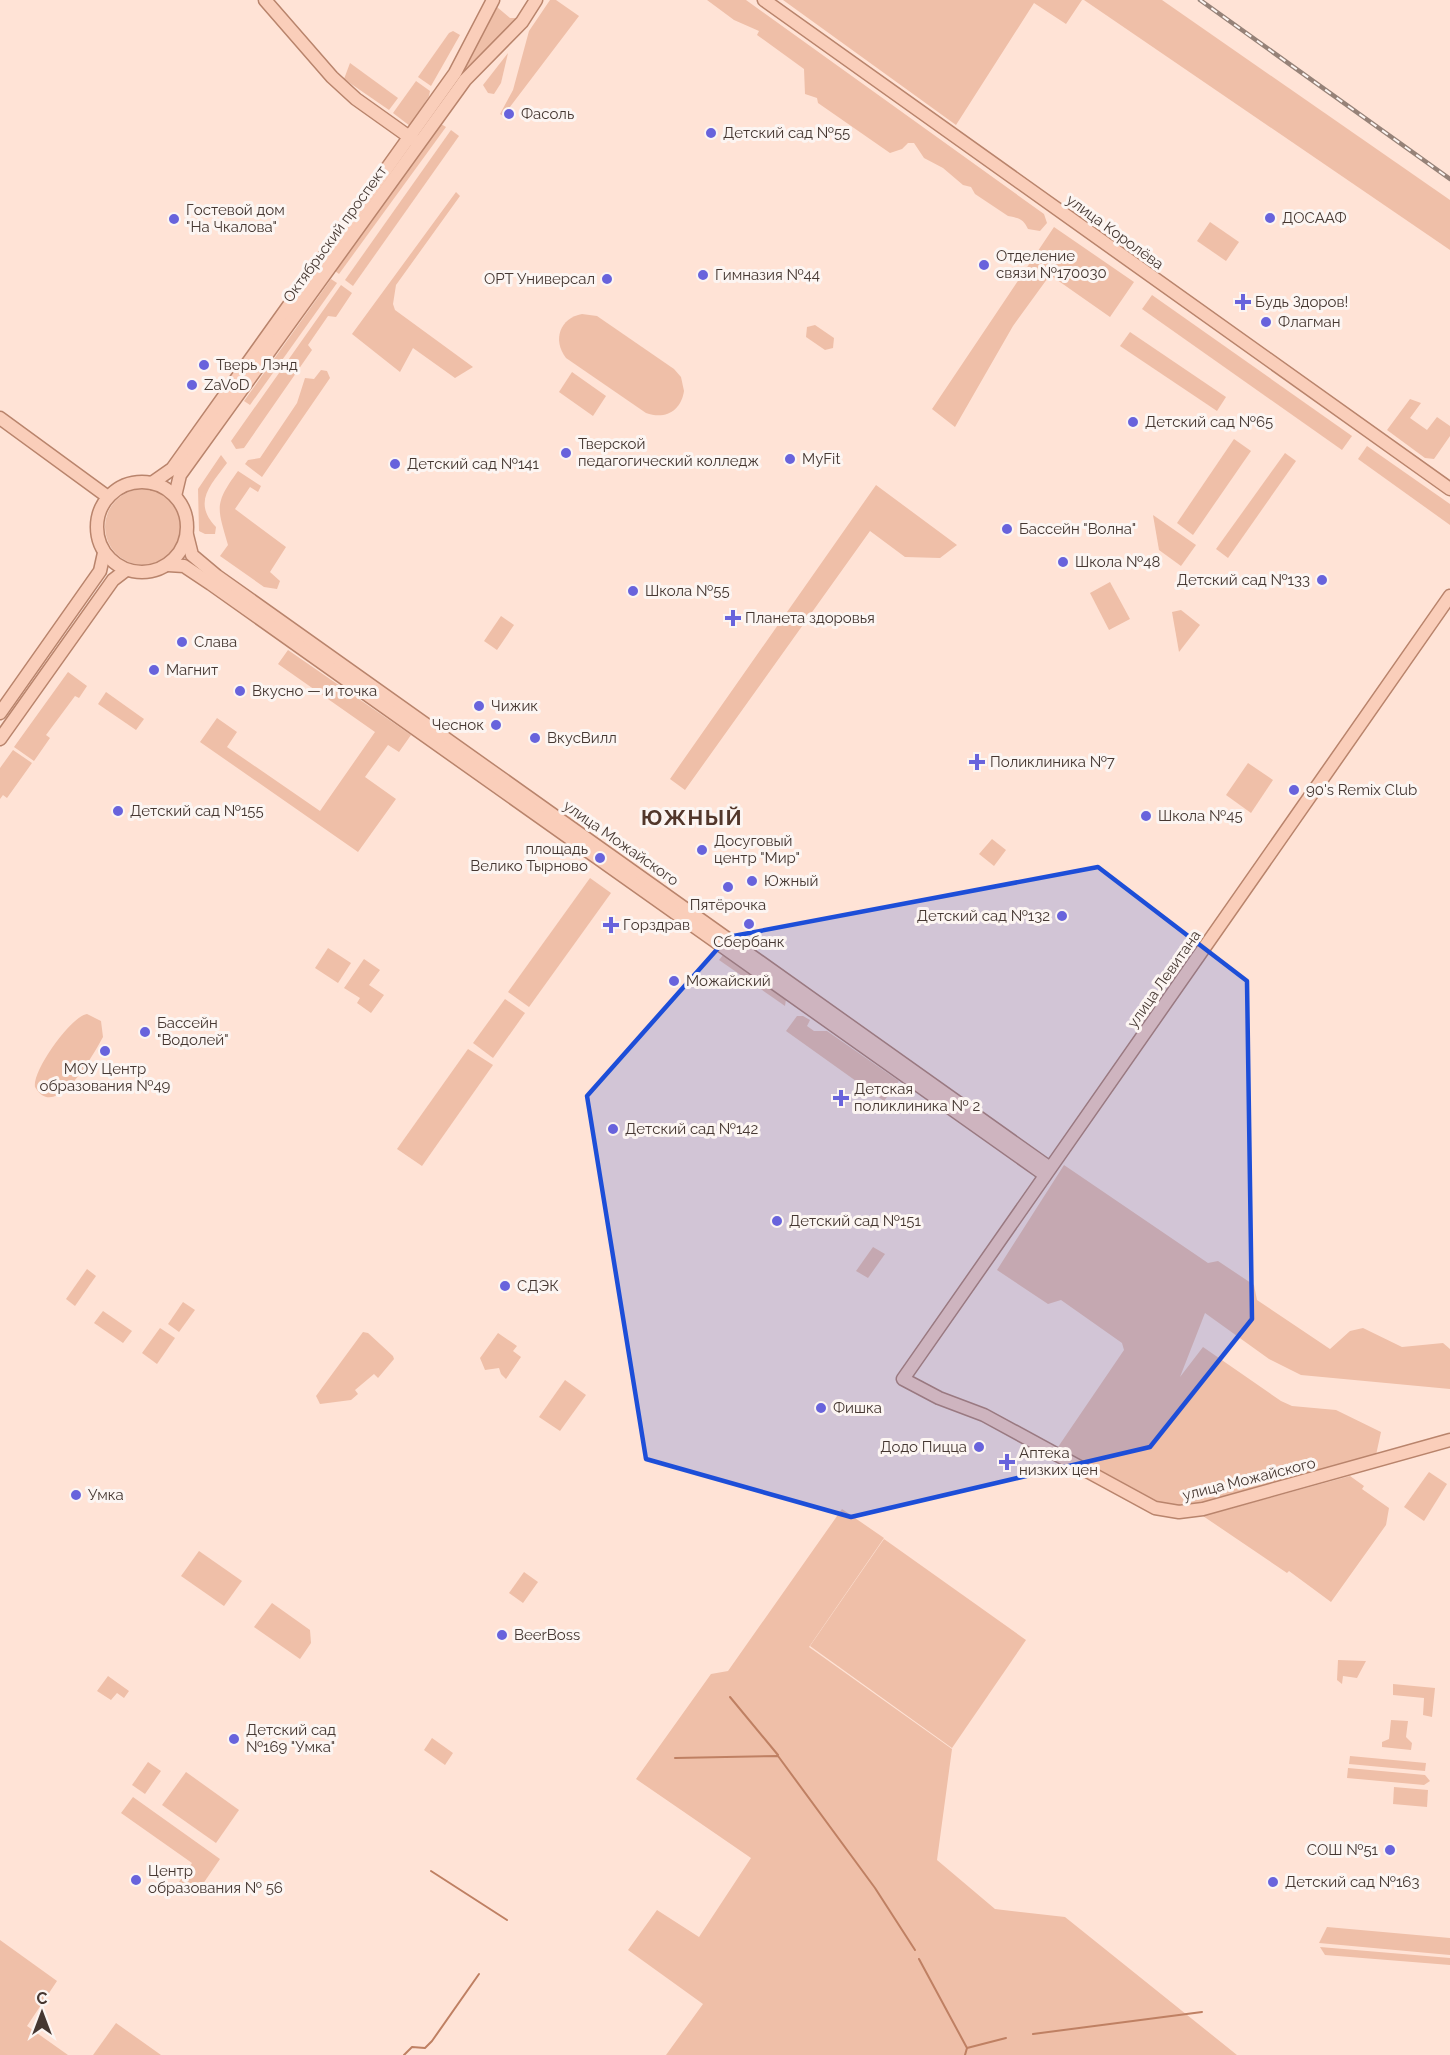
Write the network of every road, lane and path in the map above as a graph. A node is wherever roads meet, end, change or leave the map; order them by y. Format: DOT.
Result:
graph roads {
  1 [pos="265,0"];
  2 [pos="493,0"];
  3 [pos="536,0"];
  4 [pos="764,0"];
  5 [pos="414,140"];
  6 [pos="0,418"];
  7 [pos="152,483"];
  8 [pos="1450,489"];
  9 [pos="175,496"];
  10 [pos="108,497"];
  11 [pos="187,535"];
  12 [pos="104,553"];
  13 [pos="168,565"];
  14 [pos="126,570"];
  15 [pos="1450,596"];
  16 [pos="0,713"];
  17 [pos="0,739"];
  18 [pos="1002,1144"];
  19 [pos="1048,1171"];
  20 [pos="1034,1191"];
  21 [pos="903,1379"];
  22 [pos="1450,1440"];
  1 -- 5 [label="main road"];
  2 -- 5 [label="main road, Октябрьский проспект"];
  3 -- 5 [label="main road, Октябрьский проспект"];
  4 -- 8 [label="main road, улица Королёва"];
  5 -- 7 [label="main road, Октябрьский проспект"];
  5 -- 9 [label="main road, Октябрьский проспект"];
  6 -- 10 [label="main road"];
  7 -- 9 [label="main road"];
  7 -- 10 [label="main road"];
  9 -- 11 [label="main road"];
  10 -- 12 [label="main road"];
  11 -- 13 [label="main road"];
  11 -- 19 [label="main road, улица Можайского"];
  12 -- 14 [label="main road"];
  12 -- 16 [label="main road"];
  13 -- 14 [label="main road"];
  13 -- 18 [label="main road, улица Можайского"];
  14 -- 17 [label="main road"];
  15 -- 19 [label="main road, улица Левитана"];
  18 -- 19 [label="main road, улица Можайского"];
  18 -- 20 [label="main road, улица Можайского"];
  19 -- 20 [label="main road, улица Левитана"];
  20 -- 21 [label="main road, улица Левитана"];
  21 -- 22 [label="main road, улица Можайского"];
}
